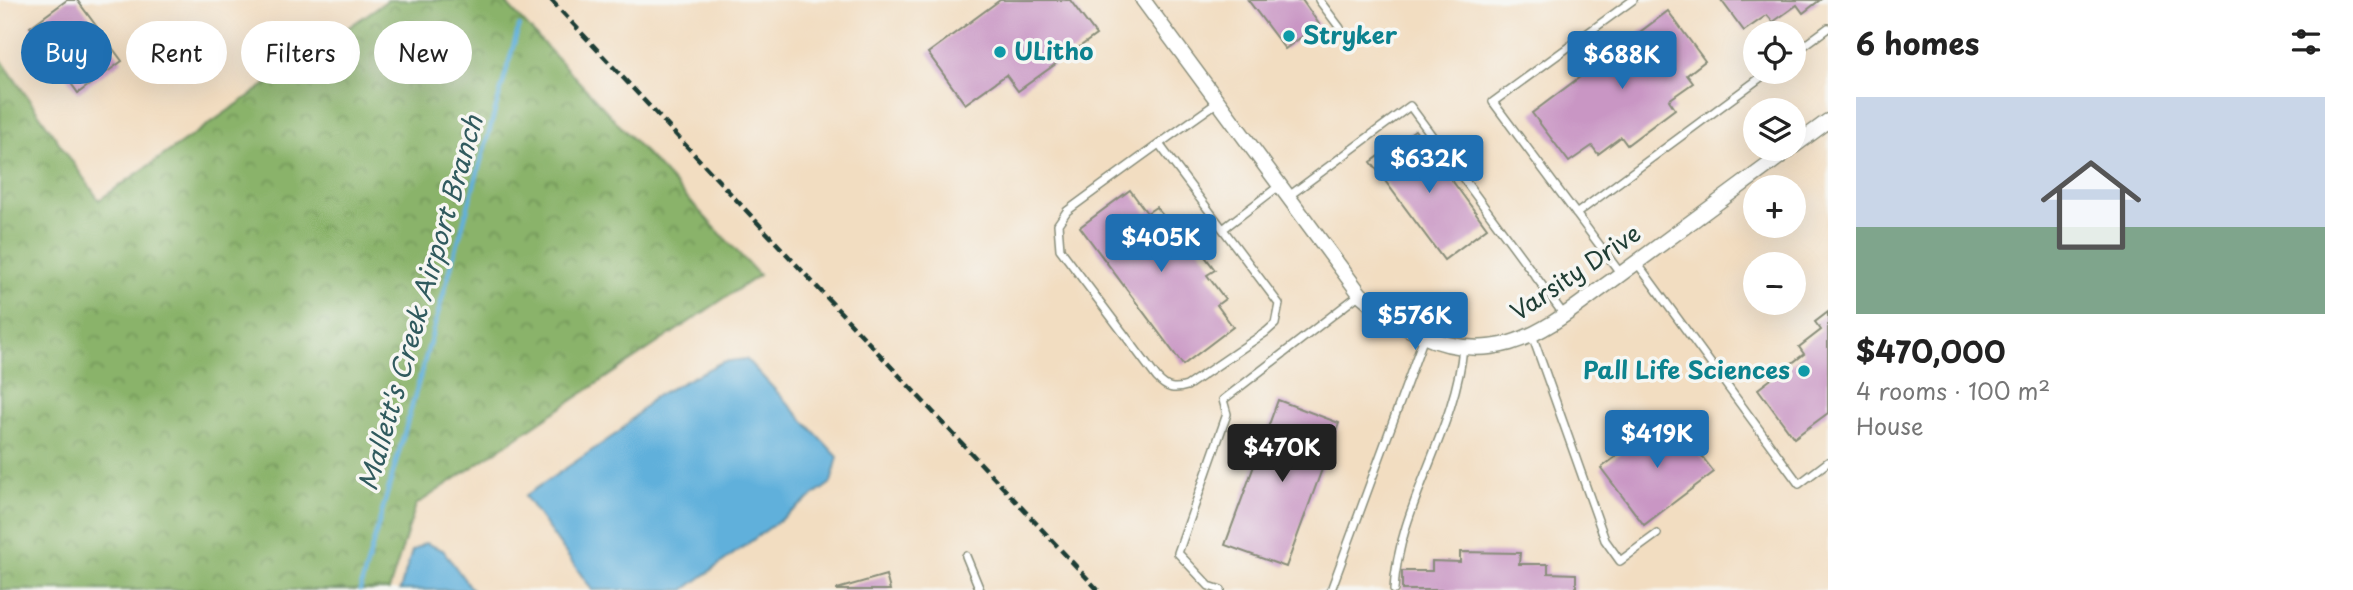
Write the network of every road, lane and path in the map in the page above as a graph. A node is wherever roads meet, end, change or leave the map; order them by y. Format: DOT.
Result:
graph roads {
  1 [pos="1143,0"];
  2 [pos="1319,0"];
  3 [pos="1633,0"];
  4 [pos="1340,28"];
  5 [pos="1828,28"];
  6 [pos="1806,44"];
  7 [pos="1753,84"];
  8 [pos="1218,102"];
  9 [pos="1828,121"];
  10 [pos="1806,137"];
  11 [pos="1159,144"];
  12 [pos="1773,161"];
  13 [pos="1284,192"];
  14 [pos="1576,214"];
  15 [pos="1223,229"];
  16 [pos="1636,262"];
  17 [pos="1621,274"];
  18 [pos="1360,295"];
  19 [pos="1564,315"];
  20 [pos="1532,335"];
  21 [pos="1424,337"];
  22 [pos="1463,346"];
  23 [pos="1828,462"];
  24 [pos="1657,534"];
  25 [pos="965,556"];
  26 [pos="980,590"];
  27 [pos="1221,590"];
  28 [pos="1331,590"];
  29 [pos="1394,590"];
  1 -- 8 [label="street, Varsity Drive"];
  2 -- 4 [label="lane"];
  3 -- 14 [label="lane"];
  5 -- 6 [label="lane"];
  7 -- 14 [label="lane"];
  8 -- 11 [label="lane"];
  8 -- 13 [label="street, Varsity Drive"];
  9 -- 10 [label="street, Varsity Drive"];
  11 -- 15 [label="lane"];
  11 -- 15 [label="lane"];
  12 -- 16 [label="street, Varsity Drive"];
  13 -- 15 [label="lane"];
  13 -- 18 [label="street, Varsity Drive"];
  13 -- 19 [label="lane"];
  14 -- 17 [label="lane"];
  16 -- 17 [label="street, Varsity Drive"];
  16 -- 23 [label="lane"];
  17 -- 19 [label="street, Varsity Drive"];
  18 -- 21 [label="street, Varsity Drive"];
  18 -- 27 [label="lane"];
  19 -- 20 [label="street, Varsity Drive"];
  20 -- 22 [label="street, Varsity Drive"];
  20 -- 24 [label="lane"];
  21 -- 22 [label="street, Varsity Drive"];
  21 -- 28 [label="lane"];
  22 -- 29 [label="lane"];
  25 -- 26 [label="lane"];
}
